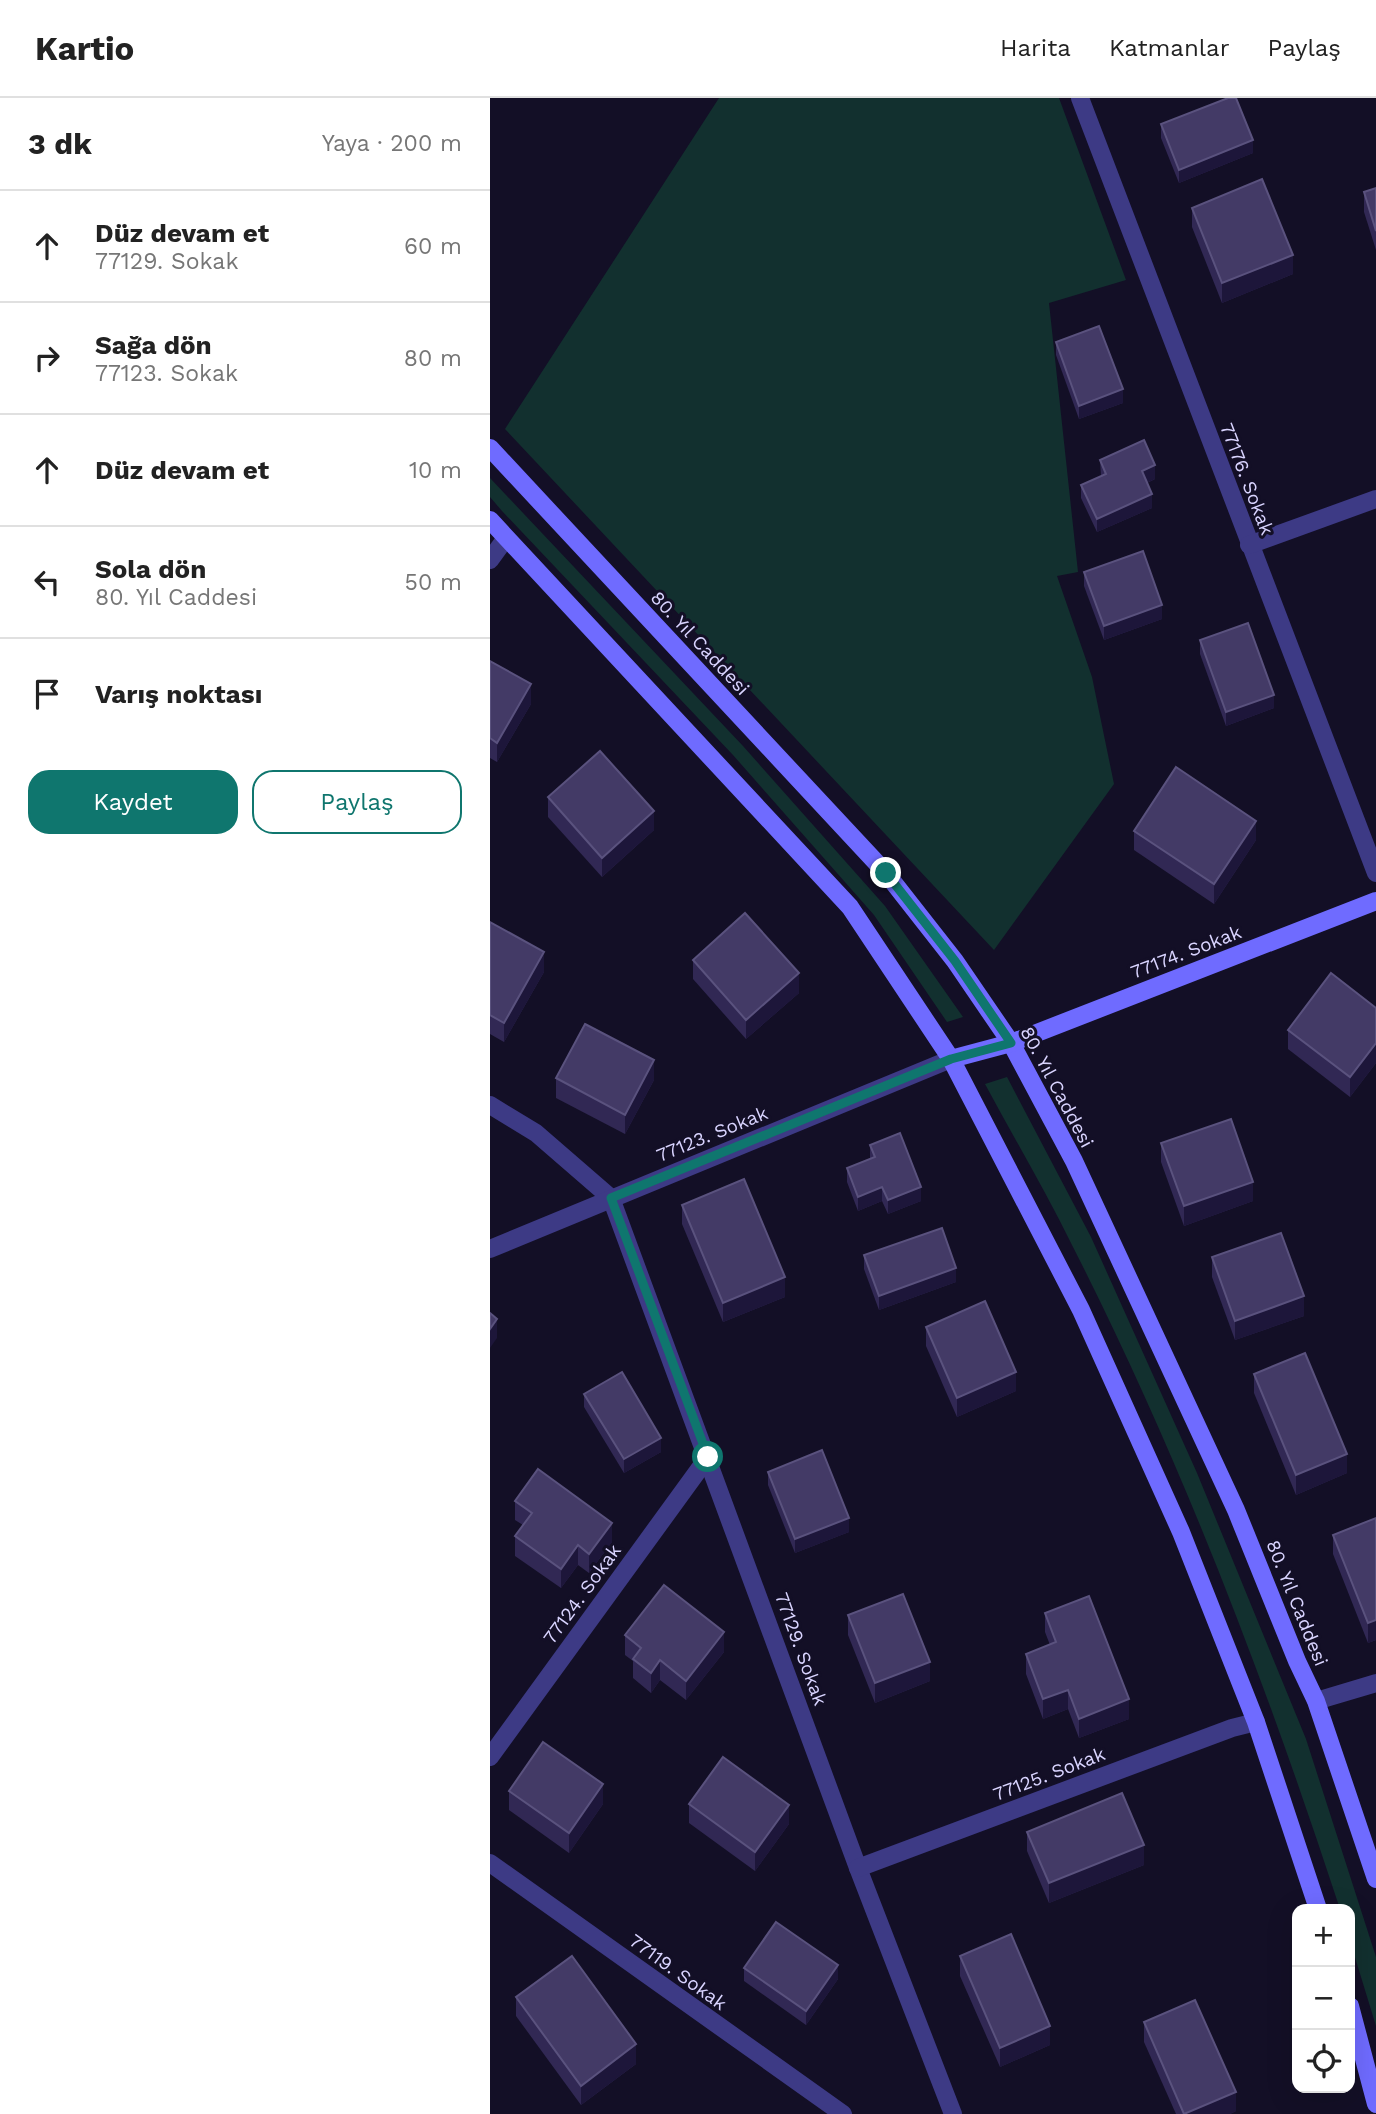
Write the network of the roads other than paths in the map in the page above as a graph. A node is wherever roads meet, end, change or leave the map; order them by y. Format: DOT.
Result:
graph roads {
  1 [pos="1080,98"];
  2 [pos="490,448"];
  3 [pos="1376,499"];
  4 [pos="490,520"];
  5 [pos="506,538"];
  6 [pos="1249,545"];
  7 [pos="490,560"];
  8 [pos="1376,873"];
  9 [pos="1376,901"];
  10 [pos="1011,1043"];
  11 [pos="951,1059"];
  12 [pos="490,1105"];
  13 [pos="611,1198"];
  14 [pos="490,1249"];
  15 [pos="708,1457"];
  16 [pos="1376,1683"];
  17 [pos="1316,1701"];
  18 [pos="1256,1722"];
  19 [pos="490,1757"];
  20 [pos="490,1863"];
  21 [pos="858,1868"];
  22 [pos="1376,1880"];
  23 [pos="1316,1904"];
  24 [pos="1355,2025"];
  25 [pos="1376,2104"];
  26 [pos="843,2114"];
  27 [pos="953,2114"];
  1 -- 6 [label="street, 77176. Sokak"];
  2 -- 10 [label="main road, 80. Yıl Caddesi"];
  3 -- 6 [label="street"];
  4 -- 5 [label="main road"];
  5 -- 7 [label="street"];
  5 -- 11 [label="main road"];
  6 -- 8 [label="street, 77176. Sokak"];
  9 -- 10 [label="main road, 77174. Sokak"];
  10 -- 11 [label="main road, 77174. Sokak"];
  10 -- 17 [label="main road, 80. Yıl Caddesi"];
  11 -- 13 [label="street, 77123. Sokak"];
  11 -- 18 [label="main road"];
  12 -- 13 [label="street"];
  13 -- 14 [label="street, 77123. Sokak"];
  13 -- 15 [label="street, 77129. Sokak"];
  15 -- 19 [label="street, 77124. Sokak"];
  15 -- 21 [label="street, 77129. Sokak"];
  16 -- 17 [label="street"];
  17 -- 22 [label="main road, 80. Yıl Caddesi"];
  18 -- 21 [label="street, 77125. Sokak"];
  18 -- 23 [label="main road"];
  20 -- 26 [label="street, 77119. Sokak"];
  21 -- 27 [label="street, 77129. Sokak"];
  24 -- 25 [label="main road"];
}
